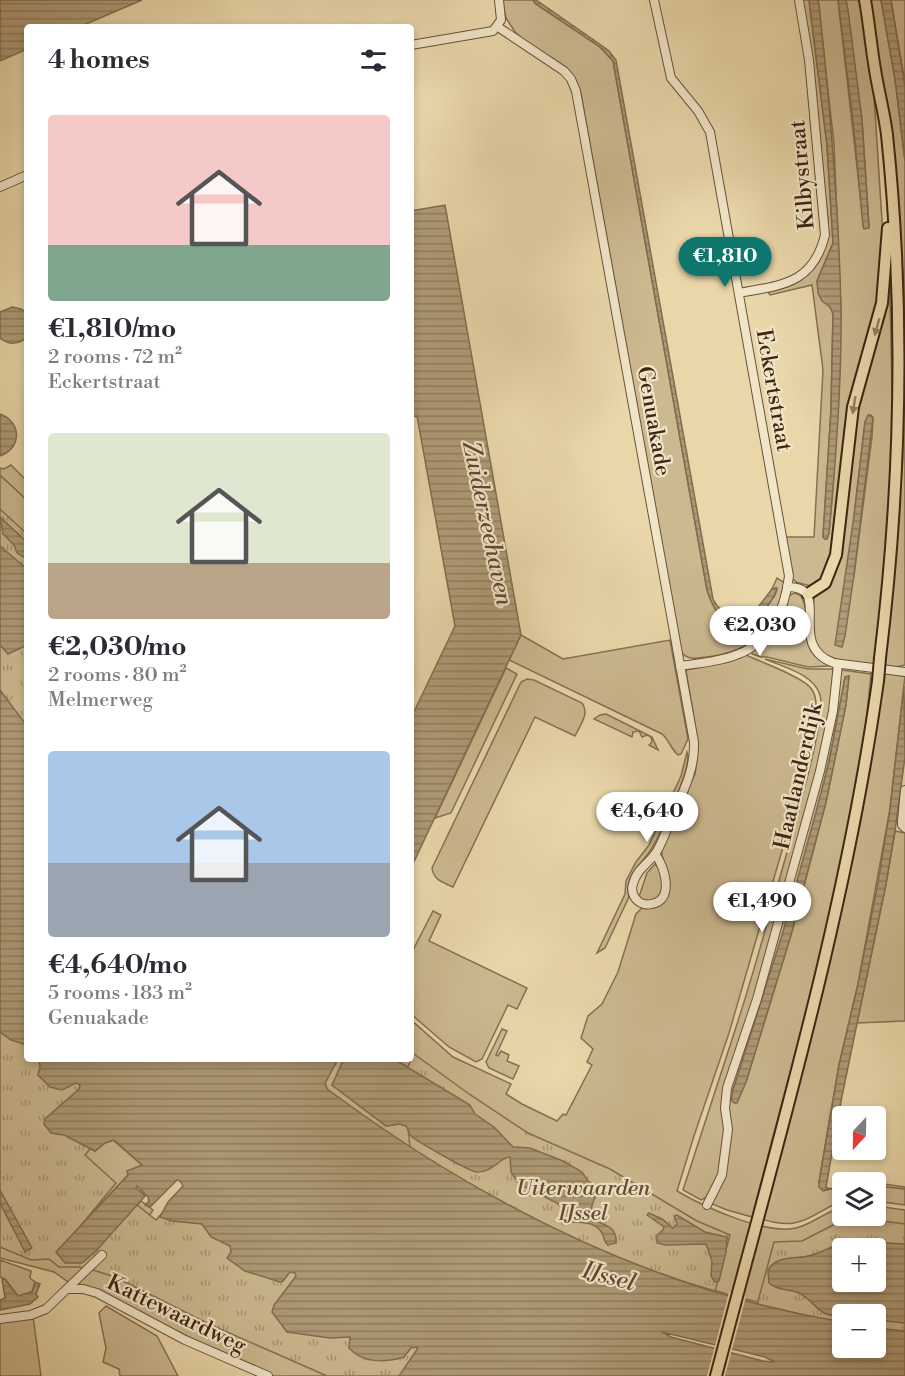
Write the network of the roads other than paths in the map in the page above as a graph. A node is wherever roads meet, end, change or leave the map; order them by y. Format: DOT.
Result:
graph roads {
  1 [pos="498,0"];
  2 [pos="654,0"];
  3 [pos="799,0"];
  4 [pos="865,0"];
  5 [pos="498,27"];
  6 [pos="414,44"];
  7 [pos="878,86"];
  8 [pos="24,176"];
  9 [pos="0,187"];
  10 [pos="888,228"];
  11 [pos="739,293"];
  12 [pos="899,328"];
  13 [pos="905,392"];
  14 [pos="897,405"];
  15 [pos="787,587"];
  16 [pos="808,594"];
  17 [pos="838,663"];
  18 [pos="680,666"];
  19 [pos="905,672"];
  20 [pos="905,789"];
  21 [pos="905,828"];
  22 [pos="655,854"];
  23 [pos="707,1205"];
  24 [pos="102,1255"];
  25 [pos="69,1289"];
  26 [pos="0,1318"];
  27 [pos="268,1376"];
  28 [pos="716,1376"];
  1 -- 5 [label="street"];
  2 -- 11 [label="street, Eckertstraat"];
  3 -- 11 [label="street, Kilbystraat"];
  4 -- 7 [label="highway"];
  5 -- 6 [label="street"];
  5 -- 18 [label="street, Genuakade"];
  7 -- 10 [label="highway"];
  7 -- 12 [label="highway"];
  8 -- 9 [label="street"];
  10 -- 14 [label="highway"];
  10 -- 16 [label="highway, one-way"];
  11 -- 15 [label="street, Eckertstraat"];
  12 -- 13 [label="highway"];
  12 -- 14 [label="highway"];
  14 -- 28 [label="highway, bridge"];
  15 -- 16 [label="street"];
  15 -- 18 [label="street, Eckertstraat"];
  16 -- 17 [label="street"];
  17 -- 19 [label="street"];
  17 -- 23 [label="street, Haatlanderdijk"];
  18 -- 22 [label="street, Genuakade"];
  20 -- 21 [label="street"];
  22 -- 22 [label="street, Genuakade"];
  24 -- 25 [label="street, Kattewaardweg"];
  25 -- 26 [label="street, Kattewaardweg"];
  25 -- 27 [label="street, Kattewaardweg"];
}
